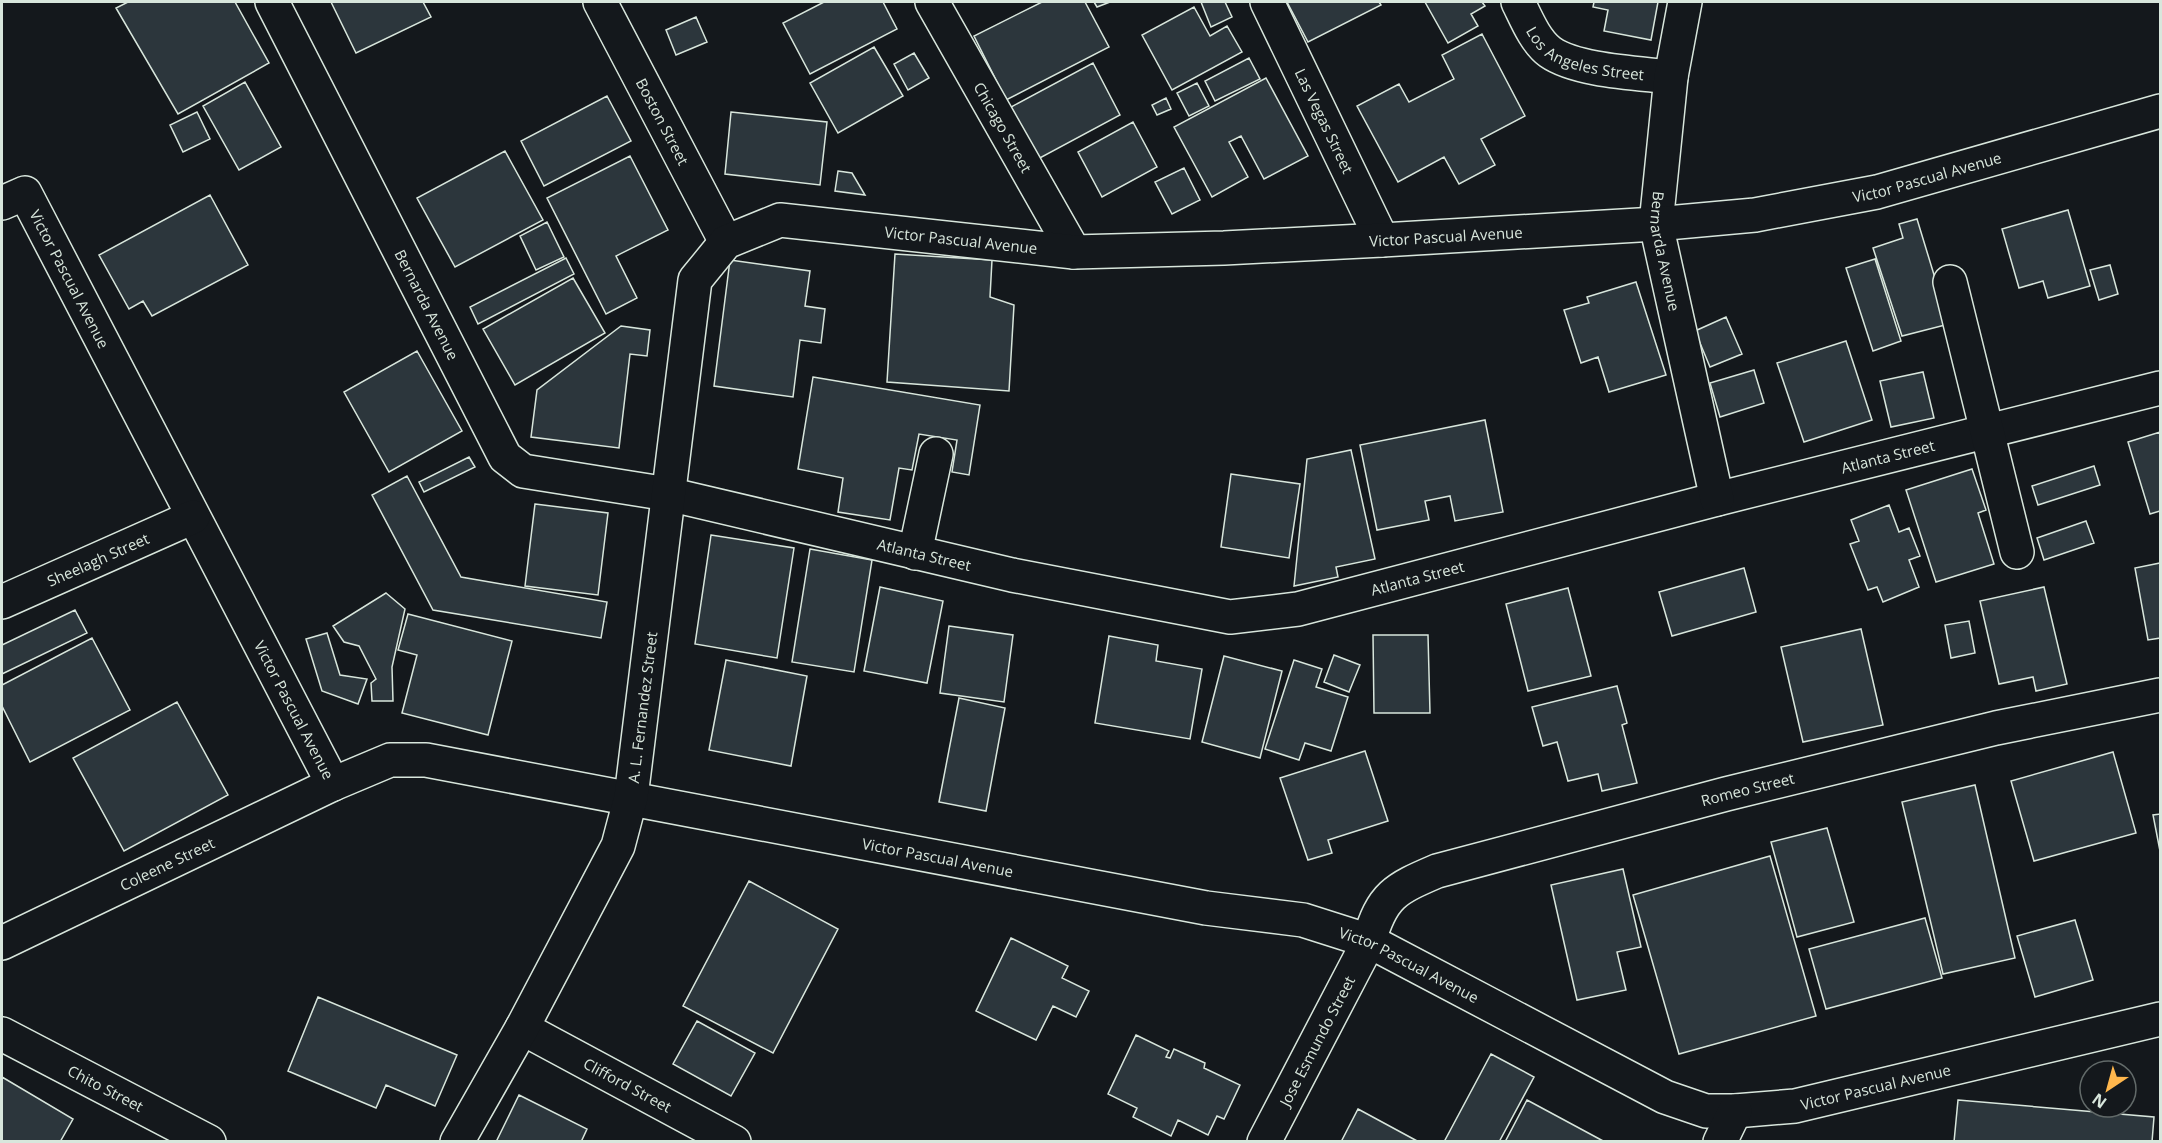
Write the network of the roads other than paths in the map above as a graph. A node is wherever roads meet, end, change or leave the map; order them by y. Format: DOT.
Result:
graph roads {
  1 [pos="272,2"];
  2 [pos="600,2"];
  3 [pos="932,2"];
  4 [pos="1267,2"];
  5 [pos="1518,2"];
  6 [pos="1685,2"];
  7 [pos="1671,77"];
  8 [pos="2160,111"];
  9 [pos="14,198"];
  10 [pos="1656,224"];
  11 [pos="1382,240"];
  12 [pos="726,242"];
  13 [pos="1074,252"];
  14 [pos="1950,282"];
  15 [pos="2160,388"];
  16 [pos="1986,431"];
  17 [pos="936,454"];
  18 [pos="668,494"];
  19 [pos="1717,499"];
  20 [pos="193,517"];
  21 [pos="2017,552"];
  22 [pos="915,553"];
  23 [pos="2,602"];
  24 [pos="2160,696"];
  25 [pos="333,784"];
  26 [pos="631,797"];
  27 [pos="1369,941"];
  28 [pos="2,943"];
  29 [pos="2145,1022"];
  30 [pos="522,1028"];
  31 [pos="2,1034"];
  32 [pos="2160,1043"];
  33 [pos="1735,1112"];
  34 [pos="209,1142"];
  35 [pos="458,1142"];
  36 [pos="734,1142"];
  37 [pos="1264,1142"];
  38 [pos="1720,1142"];
  1 -- 18 [label="street, Bernarda Avenue"];
  2 -- 12 [label="street, Boston Street"];
  3 -- 13 [label="street, Chicago Street"];
  4 -- 11 [label="street, Las Vegas Street"];
  5 -- 7 [label="street, Los Angeles Street"];
  6 -- 7 [label="street, Bernarda Avenue"];
  7 -- 10 [label="street, Bernarda Avenue"];
  8 -- 10 [label="street, Victor Pascual Avenue"];
  9 -- 20 [label="street, Victor Pascual Avenue"];
  10 -- 11 [label="street, Victor Pascual Avenue"];
  10 -- 19 [label="street, Bernarda Avenue"];
  11 -- 13 [label="street, Victor Pascual Avenue"];
  12 -- 13 [label="street, Victor Pascual Avenue"];
  12 -- 18 [label="street, A. L. Fernandez Street"];
  14 -- 16 [label="street"];
  15 -- 16 [label="street, Atlanta Street"];
  16 -- 19 [label="street, Atlanta Street"];
  16 -- 21 [label="street"];
  17 -- 22 [label="street"];
  18 -- 22 [label="street, Atlanta Street"];
  18 -- 26 [label="street, A. L. Fernandez Street"];
  19 -- 22 [label="street, Atlanta Street"];
  20 -- 23 [label="street, Sheelagh Street"];
  20 -- 25 [label="street, Victor Pascual Avenue"];
  24 -- 27 [label="street, Romeo Street"];
  25 -- 26 [label="street, Victor Pascual Avenue"];
  25 -- 28 [label="street, Coleene Street"];
  26 -- 27 [label="street, Victor Pascual Avenue"];
  26 -- 30 [label="street, A. L. Fernandez Street"];
  27 -- 33 [label="street, Victor Pascual Avenue"];
  27 -- 37 [label="street, Jose Esmundo Street"];
  29 -- 32 [label="street"];
  29 -- 33 [label="street, Victor Pascual Avenue"];
  30 -- 35 [label="street, A. L. Fernandez Street"];
  30 -- 36 [label="street, Clifford Street"];
  31 -- 34 [label="street, Chito Street"];
  33 -- 38 [label="street"];
}
